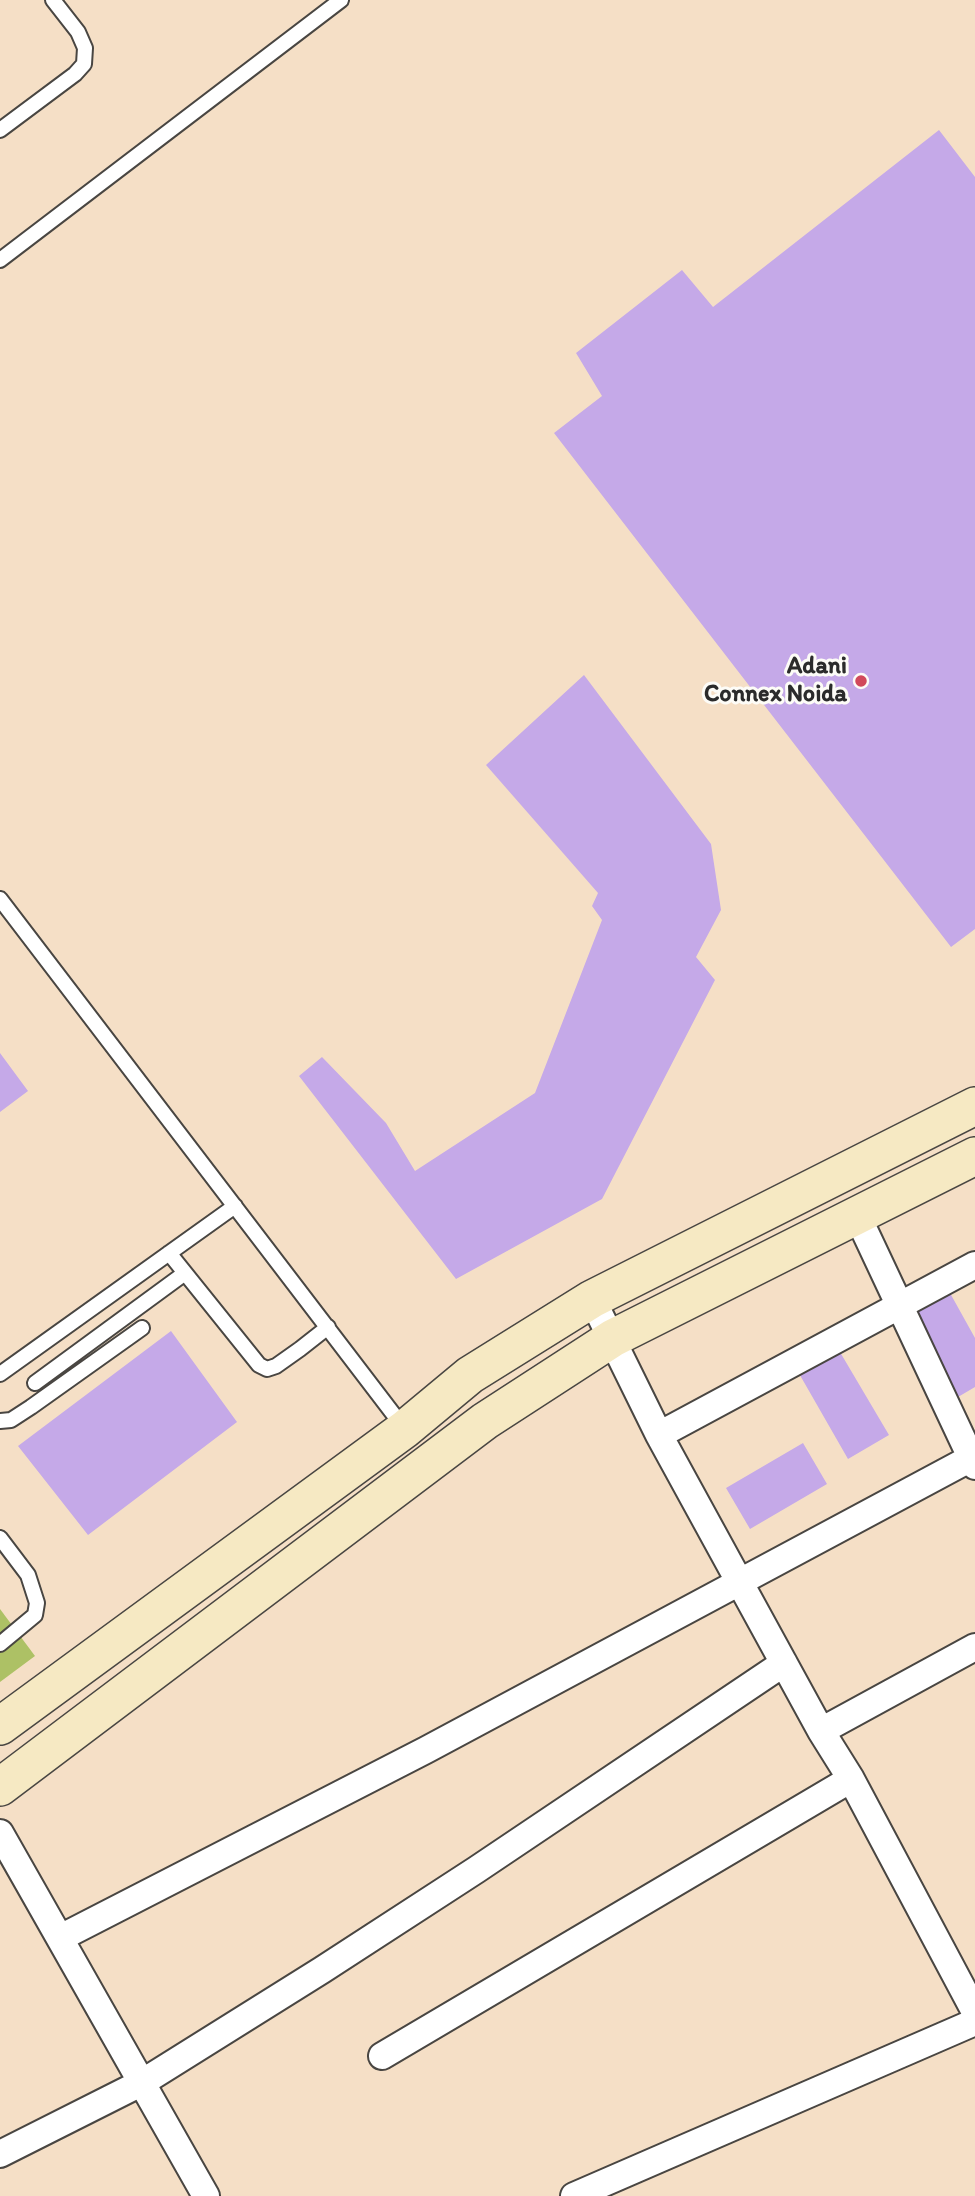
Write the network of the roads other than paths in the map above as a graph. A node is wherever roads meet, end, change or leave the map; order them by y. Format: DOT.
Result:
graph roads {
  1 [pos="53,0"];
  2 [pos="341,0"];
  3 [pos="0,130"];
  4 [pos="0,260"];
  5 [pos="0,899"];
  6 [pos="975,1106"];
  7 [pos="975,1156"];
  8 [pos="235,1206"];
  9 [pos="857,1215"];
  10 [pos="169,1253"];
  11 [pos="975,1265"];
  12 [pos="185,1273"];
  13 [pos="592,1299"];
  14 [pos="900,1304"];
  15 [pos="328,1327"];
  16 [pos="142,1328"];
  17 [pos="612,1338"];
  18 [pos="0,1374"];
  19 [pos="35,1383"];
  20 [pos="0,1421"];
  21 [pos="405,1429"];
  22 [pos="659,1435"];
  23 [pos="974,1460"];
  24 [pos="0,1538"];
  25 [pos="739,1581"];
  26 [pos="0,1644"];
  27 [pos="975,1647"];
  28 [pos="784,1663"];
  29 [pos="0,1726"];
  30 [pos="821,1731"];
  31 [pos="851,1779"];
  32 [pos="0,1787"];
  33 [pos="0,1833"];
  34 [pos="60,1938"];
  35 [pos="975,2012"];
  36 [pos="975,2022"];
  37 [pos="382,2056"];
  38 [pos="143,2082"];
  39 [pos="0,2154"];
  40 [pos="206,2196"];
  41 [pos="574,2196"];
  1 -- 3 [label="lane"];
  2 -- 4 [label="lane"];
  5 -- 8 [label="lane"];
  6 -- 13 [label="street"];
  7 -- 9 [label="street"];
  8 -- 10 [label="lane"];
  8 -- 15 [label="lane"];
  9 -- 14 [label="street"];
  9 -- 17 [label="street"];
  10 -- 12 [label="lane"];
  10 -- 18 [label="lane"];
  11 -- 14 [label="street"];
  12 -- 15 [label="lane"];
  12 -- 19 [label="lane"];
  13 -- 17 [label="street"];
  13 -- 21 [label="street"];
  14 -- 22 [label="street"];
  14 -- 23 [label="street"];
  15 -- 21 [label="lane"];
  16 -- 20 [label="lane"];
  17 -- 22 [label="street"];
  17 -- 32 [label="street"];
  21 -- 29 [label="street"];
  22 -- 25 [label="street"];
  23 -- 25 [label="street"];
  24 -- 26 [label="lane"];
  25 -- 28 [label="street"];
  25 -- 34 [label="street"];
  27 -- 30 [label="street"];
  28 -- 30 [label="street"];
  28 -- 38 [label="street"];
  30 -- 31 [label="street"];
  31 -- 35 [label="street"];
  31 -- 37 [label="street"];
  33 -- 34 [label="street"];
  34 -- 38 [label="street"];
  36 -- 41 [label="street"];
  38 -- 39 [label="street"];
  38 -- 40 [label="street"];
}
